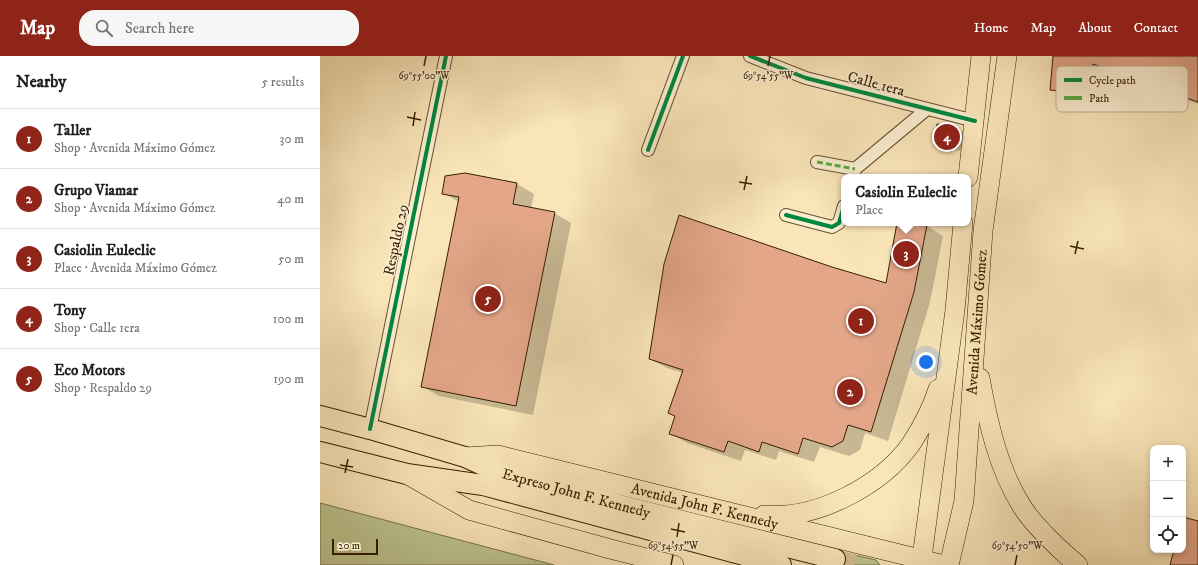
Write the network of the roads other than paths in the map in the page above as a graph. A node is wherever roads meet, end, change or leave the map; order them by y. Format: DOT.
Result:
graph roads {
  1 [pos="446,56"];
  2 [pos="683,56"];
  3 [pos="750,56"];
  4 [pos="982,56"];
  5 [pos="1007,56"];
  6 [pos="927,109"];
  7 [pos="975,121"];
  8 [pos="648,150"];
  9 [pos="817,162"];
  10 [pos="854,173"];
  11 [pos="968,174"];
  12 [pos="786,215"];
  13 [pos="841,216"];
  14 [pos="963,226"];
  15 [pos="975,350"];
  16 [pos="949,358"];
  17 [pos="320,416"];
  18 [pos="370,429"];
  19 [pos="320,452"];
  20 [pos="465,457"];
  21 [pos="407,474"];
  22 [pos="721,511"];
  23 [pos="835,559"];
  24 [pos="921,562"];
  25 [pos="674,565"];
  26 [pos="781,565"];
  27 [pos="944,565"];
  28 [pos="949,565"];
  29 [pos="1078,565"];
  1 -- 18 [label="street, Respaldo 29"];
  2 -- 8 [label="street"];
  3 -- 6 [label="street, Calle 1era"];
  4 -- 7 [label="main road"];
  5 -- 15 [label="main road, Avenida Máximo Gómez"];
  6 -- 7 [label="street, Calle 1era"];
  6 -- 10 [label="street"];
  7 -- 11 [label="main road"];
  9 -- 10 [label="street"];
  12 -- 13 [label="street"];
  14 -- 16 [label="main road, Avenida Máximo Gómez"];
  15 -- 28 [label="main road, Avenida Máximo Gómez"];
  15 -- 29 [label="main road"];
  16 -- 22 [label="main road"];
  16 -- 24 [label="main road, Avenida Máximo Gómez"];
  17 -- 18 [label="highway, Expreso John F. Kennedy"];
  18 -- 20 [label="highway, Expreso John F. Kennedy"];
  19 -- 21 [label="highway, Expreso John F. Kennedy"];
  20 -- 22 [label="main road, Avenida John F. Kennedy"];
  20 -- 23 [label="highway, Expreso John F. Kennedy"];
  21 -- 25 [label="main road"];
  21 -- 26 [label="highway, Expreso John F. Kennedy"];
  22 -- 24 [label="main road, Avenida John F. Kennedy"];
  24 -- 27 [label="main road, Avenida John F. Kennedy"];
}
